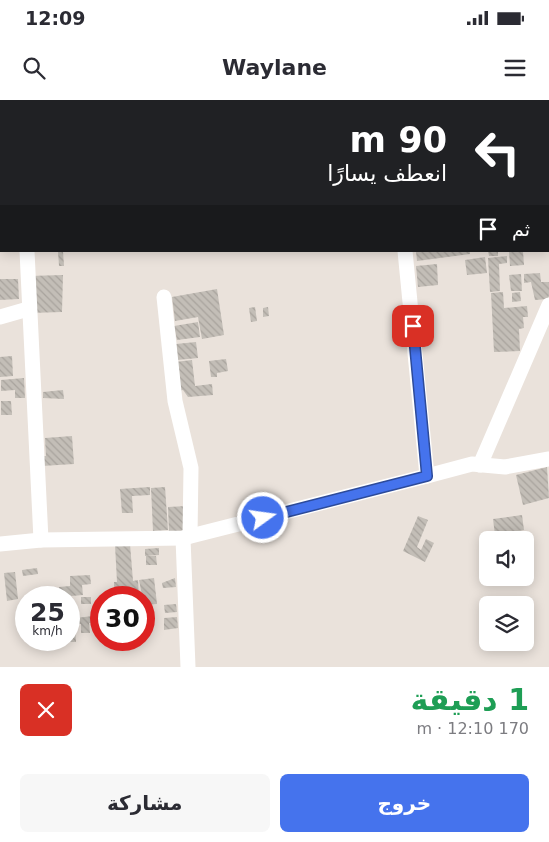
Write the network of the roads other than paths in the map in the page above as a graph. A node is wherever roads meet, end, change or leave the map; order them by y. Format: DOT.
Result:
graph roads {
  1 [pos="27,252"];
  2 [pos="405,252"];
  3 [pos="164,297"];
  4 [pos="549,305"];
  5 [pos="28,309"];
  6 [pos="0,317"];
  7 [pos="549,459"];
  8 [pos="480,465"];
  9 [pos="427,476"];
  10 [pos="186,537"];
  11 [pos="41,540"];
  12 [pos="0,544"];
  13 [pos="188,667"];
  1 -- 5 [label="street"];
  2 -- 9 [label="street"];
  3 -- 10 [label="street"];
  4 -- 8 [label="street"];
  5 -- 6 [label="street"];
  5 -- 11 [label="street"];
  7 -- 8 [label="street"];
  8 -- 9 [label="street"];
  9 -- 10 [label="street"];
  10 -- 11 [label="street"];
  10 -- 13 [label="street"];
  11 -- 12 [label="street"];
}
